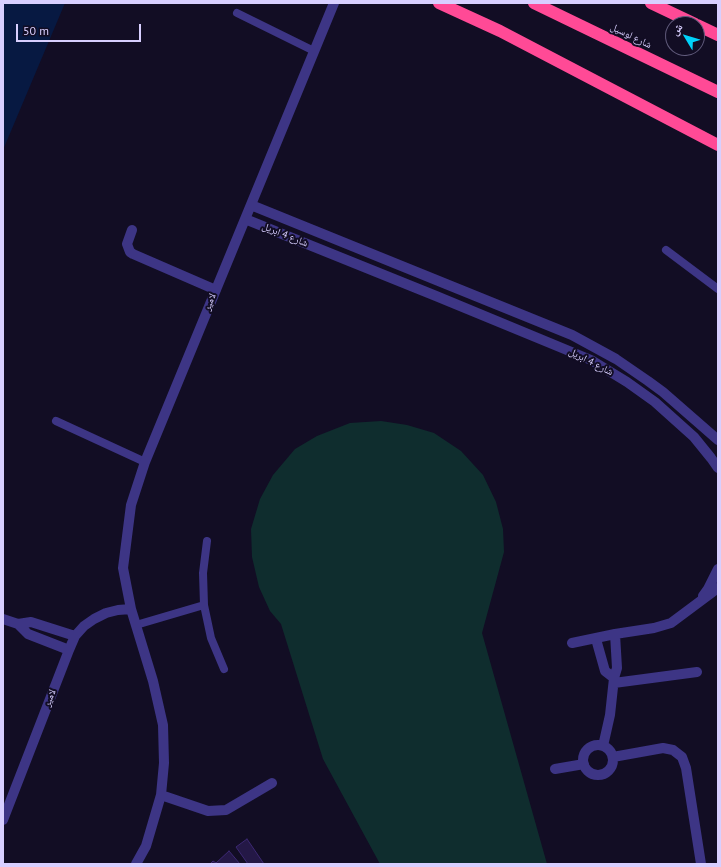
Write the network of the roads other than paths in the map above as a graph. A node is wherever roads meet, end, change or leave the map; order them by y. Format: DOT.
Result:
graph roads {
  1 [pos="334,3"];
  2 [pos="439,3"];
  3 [pos="534,3"];
  4 [pos="651,3"];
  5 [pos="236,13"];
  6 [pos="678,16"];
  7 [pos="705,29"];
  8 [pos="718,35"];
  9 [pos="314,51"];
  10 [pos="718,92"];
  11 [pos="718,145"];
  12 [pos="251,204"];
  13 [pos="245,219"];
  14 [pos="132,230"];
  15 [pos="666,250"];
  16 [pos="441,282"];
  17 [pos="718,289"];
  18 [pos="216,290"];
  19 [pos="436,296"];
  20 [pos="663,392"];
  21 [pos="655,402"];
  22 [pos="56,420"];
  23 [pos="718,440"];
  24 [pos="145,462"];
  25 [pos="718,468"];
  26 [pos="207,541"];
  27 [pos="718,569"];
  28 [pos="718,588"];
  29 [pos="204,605"];
  30 [pos="131,609"];
  31 [pos="688,610"];
  32 [pos="3,619"];
  33 [pos="18,624"];
  34 [pos="136,625"];
  35 [pos="615,634"];
  36 [pos="75,636"];
  37 [pos="596,639"];
  38 [pos="572,643"];
  39 [pos="69,650"];
  40 [pos="224,669"];
  41 [pos="698,672"];
  42 [pos="614,680"];
  43 [pos="604,746"];
  44 [pos="613,757"];
  45 [pos="584,764"];
  46 [pos="555,769"];
  47 [pos="272,783"];
  48 [pos="161,795"];
  49 [pos="3,820"];
  50 [pos="136,864"];
  51 [pos="702,864"];
  1 -- 9 [label="street, لامير"];
  2 -- 11 [label="highway"];
  3 -- 10 [label="highway, شارع لوسيل"];
  4 -- 6 [label="highway"];
  5 -- 9 [label="lane"];
  7 -- 8 [label="highway"];
  9 -- 12 [label="street, لامير"];
  12 -- 13 [label="street, لامير"];
  12 -- 16 [label="street, شارع 4 ابريل"];
  13 -- 18 [label="street, لامير"];
  13 -- 19 [label="street, شارع 4 ابريل"];
  14 -- 18 [label="street"];
  15 -- 17 [label="lane"];
  16 -- 19 [label="street"];
  16 -- 20 [label="street, شارع 4 ابريل"];
  18 -- 24 [label="street, لامير"];
  19 -- 21 [label="street, شارع 4 ابريل"];
  20 -- 21 [label="street"];
  20 -- 23 [label="street, شارع 4 ابريل"];
  21 -- 25 [label="street, شارع 4 ابريل"];
  22 -- 24 [label="lane"];
  24 -- 30 [label="street, لامير"];
  26 -- 29 [label="lane"];
  27 -- 31 [label="street"];
  28 -- 31 [label="street"];
  29 -- 34 [label="lane"];
  29 -- 40 [label="lane"];
  30 -- 34 [label="street, لامير"];
  30 -- 36 [label="street, لامير"];
  31 -- 35 [label="street"];
  32 -- 33 [label="street"];
  33 -- 36 [label="street"];
  33 -- 39 [label="street"];
  34 -- 48 [label="street, لامير"];
  35 -- 37 [label="street"];
  35 -- 42 [label="street"];
  36 -- 39 [label="street, لامير"];
  37 -- 38 [label="street"];
  37 -- 42 [label="street"];
  39 -- 49 [label="street, لامير"];
  41 -- 42 [label="street"];
  42 -- 43 [label="street"];
  43 -- 44 [label="street"];
  43 -- 45 [label="street"];
  44 -- 45 [label="street"];
  44 -- 51 [label="street"];
  45 -- 46 [label="street"];
  47 -- 48 [label="street"];
  48 -- 50 [label="street, لامير"];
}
